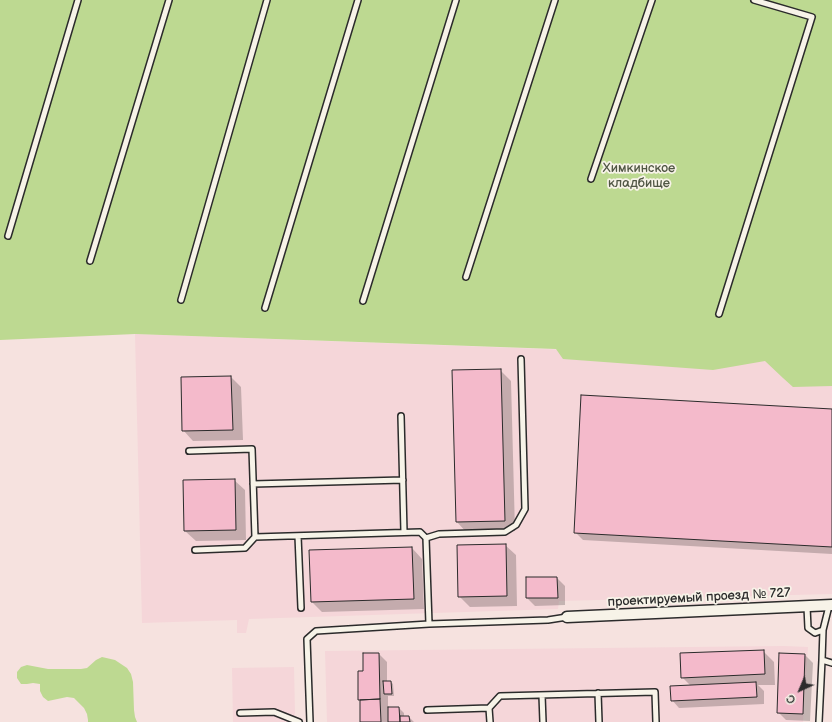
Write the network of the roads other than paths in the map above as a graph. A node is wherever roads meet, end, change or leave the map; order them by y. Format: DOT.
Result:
graph roads {
  1 [pos="78,0"];
  2 [pos="169,0"];
  3 [pos="267,0"];
  4 [pos="358,0"];
  5 [pos="456,0"];
  6 [pos="555,0"];
  7 [pos="652,0"];
  8 [pos="754,0"];
  9 [pos="591,179"];
  10 [pos="8,236"];
  11 [pos="90,261"];
  12 [pos="466,277"];
  13 [pos="181,300"];
  14 [pos="363,301"];
  15 [pos="265,308"];
  16 [pos="719,314"];
  17 [pos="521,359"];
  18 [pos="401,416"];
  19 [pos="189,451"];
  20 [pos="403,480"];
  21 [pos="253,484"];
  22 [pos="404,532"];
  23 [pos="298,536"];
  24 [pos="255,537"];
  25 [pos="426,538"];
  26 [pos="195,550"];
  27 [pos="830,605"];
  28 [pos="806,606"];
  29 [pos="301,608"];
  30 [pos="567,617"];
  31 [pos="429,624"];
  32 [pos="823,630"];
  33 [pos="822,660"];
  34 [pos="832,663"];
  35 [pos="598,693"];
  36 [pos="542,695"];
  37 [pos="489,708"];
  38 [pos="427,710"];
  39 [pos="240,713"];
  40 [pos="299,722"];
  41 [pos="310,722"];
  42 [pos="490,722"];
  43 [pos="543,722"];
  44 [pos="599,722"];
  45 [pos="656,722"];
  46 [pos="819,722"];
  1 -- 10 [label="lane"];
  2 -- 11 [label="lane"];
  3 -- 13 [label="lane"];
  4 -- 15 [label="lane"];
  5 -- 14 [label="lane"];
  6 -- 12 [label="lane"];
  7 -- 9 [label="lane"];
  8 -- 16 [label="lane"];
  17 -- 25 [label="lane"];
  18 -- 20 [label="lane"];
  19 -- 21 [label="lane"];
  20 -- 21 [label="lane"];
  20 -- 22 [label="lane"];
  21 -- 24 [label="lane"];
  22 -- 23 [label="lane"];
  22 -- 25 [label="lane"];
  23 -- 24 [label="lane"];
  23 -- 29 [label="lane"];
  24 -- 26 [label="lane"];
  25 -- 31 [label="lane"];
  27 -- 28 [label="street, проектируемый проезд № 727"];
  27 -- 32 [label="lane"];
  28 -- 30 [label="street, проектируемый проезд № 727"];
  28 -- 32 [label="lane"];
  30 -- 31 [label="lane"];
  31 -- 41 [label="lane"];
  32 -- 33 [label="lane"];
  33 -- 34 [label="lane"];
  33 -- 46 [label="lane"];
  35 -- 36 [label="lane"];
  35 -- 44 [label="lane"];
  35 -- 45 [label="lane"];
  36 -- 37 [label="lane"];
  36 -- 43 [label="lane"];
  37 -- 38 [label="lane"];
  37 -- 42 [label="lane"];
  39 -- 40 [label="lane"];
}
